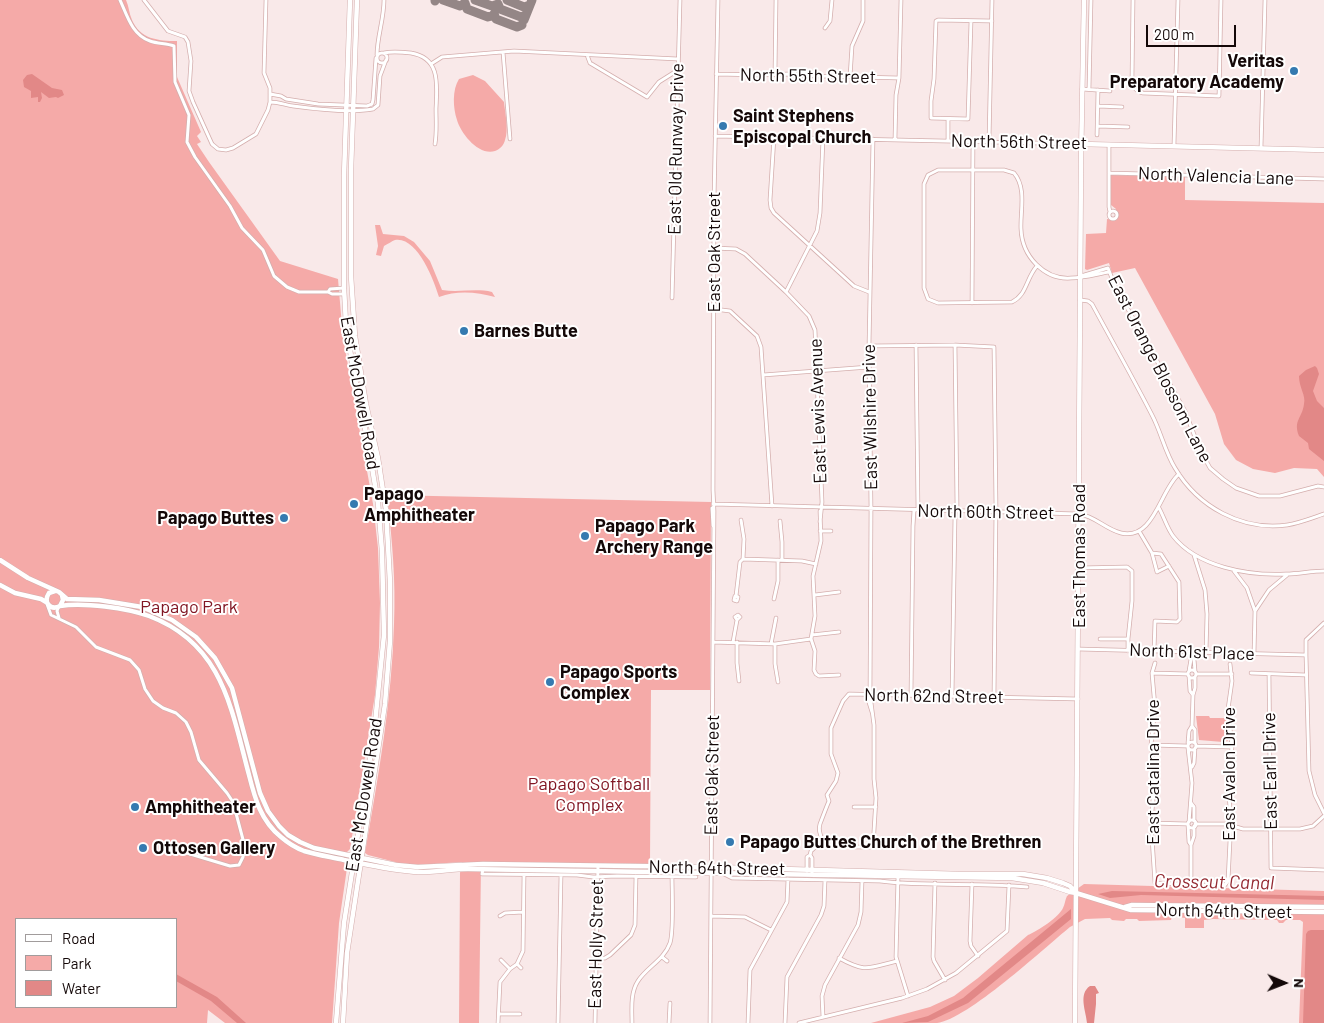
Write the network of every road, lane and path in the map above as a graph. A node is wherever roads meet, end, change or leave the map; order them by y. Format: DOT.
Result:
graph roads {
  1 [pos="120,0"];
  2 [pos="144,0"];
  3 [pos="266,0"];
  4 [pos="350,0"];
  5 [pos="358,0"];
  6 [pos="384,0"];
  7 [pos="680,0"];
  8 [pos="718,0"];
  9 [pos="776,0"];
  10 [pos="832,0"];
  11 [pos="863,0"];
  12 [pos="901,0"];
  13 [pos="992,0"];
  14 [pos="1084,0"];
  15 [pos="1091,0"];
  16 [pos="1133,0"];
  17 [pos="1178,0"];
  18 [pos="1221,0"];
  19 [pos="1265,0"];
  20 [pos="971,21"];
  21 [pos="992,21"];
  22 [pos="825,28"];
  23 [pos="378,44"];
  24 [pos="394,52"];
  25 [pos="503,52"];
  26 [pos="383,53"];
  27 [pos="587,55"];
  28 [pos="377,57"];
  29 [pos="678,59"];
  30 [pos="386,60"];
  31 [pos="431,64"];
  32 [pos="678,70"];
  33 [pos="716,74"];
  34 [pos="775,74"];
  35 [pos="850,77"];
  36 [pos="899,78"];
  37 [pos="1082,89"];
  38 [pos="1089,89"];
  39 [pos="1098,90"];
  40 [pos="1110,91"];
  41 [pos="270,94"];
  42 [pos="1176,94"];
  43 [pos="270,102"];
  44 [pos="1098,106"];
  45 [pos="346,107"];
  46 [pos="1122,107"];
  47 [pos="353,108"];
  48 [pos="948,119"];
  49 [pos="1098,126"];
  50 [pos="1128,128"];
  51 [pos="1098,134"];
  52 [pos="715,136"];
  53 [pos="774,137"];
  54 [pos="823,138"];
  55 [pos="510,139"];
  56 [pos="873,139"];
  57 [pos="894,140"];
  58 [pos="948,140"];
  59 [pos="989,140"];
  60 [pos="973,141"];
  61 [pos="435,144"];
  62 [pos="1081,144"];
  63 [pos="1109,144"];
  64 [pos="1174,145"];
  65 [pos="1261,148"];
  66 [pos="1324,150"];
  67 [pos="973,170"];
  68 [pos="1109,173"];
  69 [pos="1324,179"];
  70 [pos="1110,212"];
  71 [pos="810,245"];
  72 [pos="714,248"];
  73 [pos="1037,266"];
  74 [pos="1080,276"];
  75 [pos="344,288"];
  76 [pos="328,292"];
  77 [pos="786,292"];
  78 [pos="869,292"];
  79 [pos="344,294"];
  80 [pos="672,298"];
  81 [pos="1080,300"];
  82 [pos="972,303"];
  83 [pos="714,309"];
  84 [pos="355,334"];
  85 [pos="916,345"];
  86 [pos="955,345"];
  87 [pos="869,346"];
  88 [pos="869,367"];
  89 [pos="817,371"];
  90 [pos="763,375"];
  91 [pos="1179,474"];
  92 [pos="1324,487"];
  93 [pos="713,504"];
  94 [pos="772,506"];
  95 [pos="822,508"];
  96 [pos="1159,508"];
  97 [pos="871,509"];
  98 [pos="916,510"];
  99 [pos="956,511"];
  100 [pos="996,512"];
  101 [pos="1079,514"];
  102 [pos="1324,514"];
  103 [pos="741,520"];
  104 [pos="780,521"];
  105 [pos="820,531"];
  106 [pos="1139,531"];
  107 [pos="831,532"];
  108 [pos="1152,553"];
  109 [pos="1194,554"];
  110 [pos="743,559"];
  111 [pos="0,560"];
  112 [pos="780,560"];
  113 [pos="816,564"];
  114 [pos="1168,566"];
  115 [pos="1078,568"];
  116 [pos="1234,570"];
  117 [pos="1324,571"];
  118 [pos="1287,574"];
  119 [pos="0,585"];
  120 [pos="57,591"];
  121 [pos="839,592"];
  122 [pos="62,595"];
  123 [pos="815,595"];
  124 [pos="736,596"];
  125 [pos="774,599"];
  126 [pos="47,602"];
  127 [pos="59,606"];
  128 [pos="1255,611"];
  129 [pos="776,618"];
  130 [pos="59,619"];
  131 [pos="737,620"];
  132 [pos="1324,623"];
  133 [pos="839,632"];
  134 [pos="811,637"];
  135 [pos="1100,639"];
  136 [pos="1128,640"];
  137 [pos="713,642"];
  138 [pos="735,642"];
  139 [pos="773,644"];
  140 [pos="1078,649"];
  141 [pos="1128,651"];
  142 [pos="1154,652"];
  143 [pos="1206,653"];
  144 [pos="1254,654"];
  145 [pos="1192,655"];
  146 [pos="1306,655"];
  147 [pos="1155,663"];
  148 [pos="1230,664"];
  149 [pos="1152,673"];
  150 [pos="1251,673"];
  151 [pos="1189,674"];
  152 [pos="1196,674"];
  153 [pos="1232,674"];
  154 [pos="1269,674"];
  155 [pos="1306,675"];
  156 [pos="839,676"];
  157 [pos="739,681"];
  158 [pos="778,682"];
  159 [pos="870,694"];
  160 [pos="911,695"];
  161 [pos="1193,695"];
  162 [pos="952,696"];
  163 [pos="994,697"];
  164 [pos="1078,699"];
  165 [pos="1192,726"];
  166 [pos="1152,745"];
  167 [pos="1188,746"];
  168 [pos="1195,746"];
  169 [pos="1232,747"];
  170 [pos="1191,768"];
  171 [pos="1191,803"];
  172 [pos="854,807"];
  173 [pos="876,807"];
  174 [pos="1324,814"];
  175 [pos="1152,823"];
  176 [pos="1188,824"];
  177 [pos="1195,824"];
  178 [pos="1231,825"];
  179 [pos="1271,829"];
  180 [pos="1191,845"];
  181 [pos="852,847"];
  182 [pos="166,852"];
  183 [pos="353,859"];
  184 [pos="361,860"];
  185 [pos="598,868"];
  186 [pos="430,869"];
  187 [pos="483,869"];
  188 [pos="711,870"];
  189 [pos="1324,870"];
  190 [pos="810,872"];
  191 [pos="723,873"];
  192 [pos="524,875"];
  193 [pos="561,875"];
  194 [pos="898,875"];
  195 [pos="636,876"];
  196 [pos="598,877"];
  197 [pos="672,877"];
  198 [pos="696,877"];
  199 [pos="788,879"];
  200 [pos="825,880"];
  201 [pos="862,881"];
  202 [pos="935,883"];
  203 [pos="1155,883"];
  204 [pos="898,884"];
  205 [pos="972,884"];
  206 [pos="1227,884"];
  207 [pos="1009,885"];
  208 [pos="1191,885"];
  209 [pos="1027,886"];
  210 [pos="1076,893"];
  211 [pos="1125,907"];
  212 [pos="1324,907"];
  213 [pos="524,912"];
  214 [pos="1324,912"];
  215 [pos="500,916"];
  216 [pos="711,916"];
  217 [pos="771,930"];
  218 [pos="343,936"];
  219 [pos="978,956"];
  220 [pos="662,957"];
  221 [pos="839,958"];
  222 [pos="596,959"];
  223 [pos="501,960"];
  224 [pos="667,961"];
  225 [pos="897,961"];
  226 [pos="516,964"];
  227 [pos="521,968"];
  228 [pos="510,969"];
  229 [pos="346,970"];
  230 [pos="945,980"];
  231 [pos="908,996"];
  232 [pos="337,999"];
  233 [pos="670,1003"];
  234 [pos="499,1014"];
  235 [pos="520,1014"];
  236 [pos="823,1017"];
  237 [pos="336,1023"];
  238 [pos="343,1023"];
  239 [pos="498,1023"];
  240 [pos="558,1023"];
  241 [pos="595,1023"];
  242 [pos="632,1023"];
  243 [pos="669,1023"];
  244 [pos="710,1023"];
  245 [pos="748,1023"];
  246 [pos="785,1023"];
  247 [pos="799,1023"];
  248 [pos="1076,1023"];
  1 -- 76 [label="street"];
  2 -- 43 [label="street"];
  3 -- 41 [label="street"];
  4 -- 45 [label="main road, East McDowell Road"];
  5 -- 47 [label="main road, East McDowell Road"];
  6 -- 23 [label="street"];
  7 -- 29 [label="street, East Old Runway Drive"];
  8 -- 33 [label="street, East Oak Street"];
  9 -- 34 [label="street"];
  10 -- 22 [label="street"];
  11 -- 35 [label="street"];
  12 -- 36 [label="street"];
  13 -- 21 [label="street"];
  14 -- 37 [label="main road, East Thomas Road"];
  15 -- 38 [label="street"];
  16 -- 42 [label="street"];
  17 -- 42 [label="street"];
  18 -- 42 [label="street"];
  19 -- 65 [label="street"];
  20 -- 21 [label="street"];
  20 -- 48 [label="street"];
  20 -- 48 [label="street"];
  21 -- 59 [label="street"];
  23 -- 26 [label="street"];
  23 -- 28 [label="street"];
  24 -- 26 [label="street"];
  24 -- 30 [label="street"];
  24 -- 31 [label="street"];
  25 -- 27 [label="street"];
  25 -- 31 [label="street"];
  25 -- 55 [label="street"];
  26 -- 28 [label="street"];
  26 -- 30 [label="street"];
  27 -- 29 [label="street"];
  27 -- 32 [label="street"];
  28 -- 30 [label="street"];
  28 -- 47 [label="street"];
  29 -- 32 [label="street, East Old Runway Drive"];
  30 -- 47 [label="street"];
  31 -- 61 [label="street"];
  32 -- 80 [label="street, East Old Runway Drive"];
  33 -- 34 [label="street, North 55th Street"];
  33 -- 52 [label="street, East Oak Street"];
  34 -- 35 [label="street, North 55th Street"];
  35 -- 36 [label="street, North 55th Street"];
  36 -- 57 [label="street"];
  37 -- 38 [label="street"];
  37 -- 62 [label="main road, East Thomas Road"];
  38 -- 39 [label="street"];
  39 -- 40 [label="street"];
  39 -- 44 [label="street"];
  41 -- 43 [label="street"];
  41 -- 45 [label="street"];
  42 -- 64 [label="street"];
  43 -- 45 [label="street"];
  44 -- 46 [label="street"];
  44 -- 49 [label="street"];
  45 -- 47 [label="street"];
  45 -- 75 [label="main road, East McDowell Road"];
  47 -- 84 [label="main road, East McDowell Road"];
  48 -- 58 [label="street"];
  49 -- 50 [label="street"];
  49 -- 51 [label="street"];
  52 -- 53 [label="street, North 56th Street"];
  52 -- 72 [label="street, East Oak Street"];
  53 -- 54 [label="street, North 56th Street"];
  53 -- 71 [label="street"];
  54 -- 56 [label="street, North 56th Street"];
  54 -- 71 [label="street"];
  56 -- 57 [label="street, North 56th Street"];
  56 -- 78 [label="street, East Wilshire Drive"];
  57 -- 58 [label="street, North 56th Street"];
  58 -- 60 [label="street, North 56th Street"];
  59 -- 60 [label="street, North 56th Street"];
  59 -- 62 [label="street, North 56th Street"];
  60 -- 67 [label="street"];
  62 -- 63 [label="main road, North 56th Street"];
  62 -- 74 [label="main road, East Thomas Road"];
  63 -- 64 [label="main road, North 56th Street"];
  63 -- 68 [label="street"];
  64 -- 65 [label="main road, North 56th Street"];
  65 -- 66 [label="main road, North 56th Street"];
  67 -- 73 [label="street"];
  67 -- 82 [label="street"];
  67 -- 82 [label="street"];
  68 -- 69 [label="street, North Valencia Lane"];
  68 -- 70 [label="street"];
  71 -- 77 [label="street"];
  71 -- 78 [label="street"];
  72 -- 77 [label="street"];
  72 -- 83 [label="street, East Oak Street"];
  73 -- 74 [label="street"];
  73 -- 82 [label="street"];
  74 -- 81 [label="main road, East Thomas Road"];
  74 -- 92 [label="street, East Orange Blossom Lane"];
  75 -- 76 [label="street"];
  75 -- 79 [label="main road, East McDowell Road"];
  75 -- 84 [label="main road"];
  76 -- 79 [label="street"];
  77 -- 89 [label="street, East Lewis Avenue"];
  78 -- 87 [label="street, East Wilshire Drive"];
  79 -- 183 [label="main road, East McDowell Road"];
  81 -- 91 [label="street"];
  81 -- 101 [label="main road, East Thomas Road"];
  83 -- 90 [label="street"];
  83 -- 93 [label="street, East Oak Street"];
  84 -- 184 [label="main road, East McDowell Road"];
  85 -- 86 [label="street"];
  85 -- 87 [label="street"];
  85 -- 98 [label="street"];
  86 -- 99 [label="street"];
  86 -- 100 [label="street"];
  87 -- 88 [label="street, East Wilshire Drive"];
  88 -- 89 [label="street"];
  88 -- 97 [label="street, East Wilshire Drive"];
  89 -- 90 [label="street"];
  89 -- 95 [label="street, East Lewis Avenue"];
  90 -- 94 [label="street"];
  91 -- 96 [label="street"];
  91 -- 102 [label="street"];
  93 -- 94 [label="street, North 60th Street"];
  93 -- 137 [label="street, East Oak Street"];
  94 -- 95 [label="street, North 60th Street"];
  95 -- 97 [label="street, North 60th Street"];
  95 -- 105 [label="street, East Lewis Avenue"];
  96 -- 106 [label="street"];
  96 -- 109 [label="street"];
  97 -- 98 [label="street, North 60th Street"];
  97 -- 159 [label="street, East Wilshire Drive"];
  98 -- 99 [label="street, North 60th Street"];
  98 -- 160 [label="street"];
  99 -- 100 [label="street, North 60th Street"];
  99 -- 162 [label="street"];
  100 -- 101 [label="street, North 60th Street"];
  100 -- 163 [label="street"];
  101 -- 106 [label="street, North 60th Street"];
  101 -- 115 [label="main road, East Thomas Road"];
  103 -- 110 [label="street"];
  104 -- 112 [label="street"];
  105 -- 107 [label="street"];
  105 -- 113 [label="street, East Lewis Avenue"];
  106 -- 108 [label="street"];
  108 -- 114 [label="street"];
  108 -- 114 [label="street"];
  109 -- 116 [label="street"];
  109 -- 143 [label="street"];
  110 -- 112 [label="street"];
  110 -- 124 [label="street"];
  111 -- 120 [label="main road"];
  112 -- 113 [label="street"];
  112 -- 125 [label="street"];
  113 -- 123 [label="street, East Lewis Avenue"];
  114 -- 142 [label="street"];
  115 -- 136 [label="street"];
  115 -- 140 [label="main road, East Thomas Road"];
  116 -- 118 [label="street"];
  116 -- 128 [label="street"];
  117 -- 118 [label="street"];
  118 -- 128 [label="street"];
  119 -- 126 [label="main road"];
  120 -- 122 [label="main road"];
  120 -- 126 [label="main road"];
  121 -- 123 [label="street"];
  122 -- 127 [label="main road"];
  122 -- 183 [label="main road"];
  123 -- 134 [label="street, East Lewis Avenue"];
  126 -- 127 [label="main road"];
  126 -- 130 [label="street"];
  127 -- 130 [label="street"];
  127 -- 183 [label="main road"];
  128 -- 144 [label="street"];
  129 -- 139 [label="street"];
  130 -- 182 [label="street"];
  131 -- 138 [label="street"];
  132 -- 146 [label="street"];
  133 -- 134 [label="street"];
  134 -- 139 [label="street"];
  134 -- 156 [label="street, East Lewis Avenue"];
  135 -- 136 [label="street"];
  136 -- 141 [label="street"];
  137 -- 138 [label="street"];
  137 -- 188 [label="street, East Oak Street"];
  138 -- 139 [label="street"];
  138 -- 157 [label="street"];
  139 -- 158 [label="street"];
  140 -- 141 [label="street, North 61st Place"];
  140 -- 164 [label="main road, East Thomas Road"];
  141 -- 142 [label="street, North 61st Place"];
  142 -- 145 [label="street, North 61st Place"];
  143 -- 144 [label="street, North 61st Place"];
  143 -- 145 [label="street, North 61st Place"];
  144 -- 146 [label="street, North 61st Place"];
  145 -- 151 [label="street"];
  145 -- 152 [label="street"];
  146 -- 155 [label="street"];
  147 -- 149 [label="street, East Catalina Drive"];
  148 -- 153 [label="street, East Avalon Drive"];
  149 -- 151 [label="street"];
  149 -- 166 [label="street, East Catalina Drive"];
  150 -- 154 [label="street"];
  151 -- 152 [label="street"];
  151 -- 152 [label="street"];
  151 -- 161 [label="street"];
  152 -- 153 [label="street"];
  152 -- 161 [label="street"];
  153 -- 169 [label="street, East Avalon Drive"];
  154 -- 155 [label="street"];
  154 -- 179 [label="street, East Earll Drive"];
  155 -- 174 [label="street"];
  159 -- 160 [label="street, North 62nd Street"];
  159 -- 173 [label="street, East Wilshire Drive"];
  159 -- 190 [label="street, North 62nd Street"];
  160 -- 162 [label="street, North 62nd Street"];
  161 -- 165 [label="street"];
  162 -- 163 [label="street, North 62nd Street"];
  163 -- 164 [label="street, North 62nd Street"];
  164 -- 210 [label="main road, East Thomas Road"];
  165 -- 167 [label="street"];
  165 -- 168 [label="street"];
  166 -- 167 [label="street"];
  166 -- 175 [label="street, East Catalina Drive"];
  167 -- 168 [label="street"];
  167 -- 168 [label="street"];
  167 -- 170 [label="street"];
  168 -- 169 [label="street"];
  168 -- 170 [label="street"];
  169 -- 178 [label="street, East Avalon Drive"];
  170 -- 171 [label="street"];
  171 -- 176 [label="street"];
  171 -- 177 [label="street"];
  172 -- 173 [label="street"];
  173 -- 181 [label="street, East Wilshire Drive"];
  174 -- 179 [label="street"];
  175 -- 176 [label="street"];
  175 -- 203 [label="street, East Catalina Drive"];
  176 -- 177 [label="street"];
  176 -- 177 [label="street"];
  176 -- 180 [label="street"];
  177 -- 178 [label="street"];
  177 -- 180 [label="street"];
  178 -- 179 [label="street"];
  178 -- 206 [label="street, East Avalon Drive"];
  179 -- 189 [label="street, East Earll Drive"];
  180 -- 208 [label="street"];
  183 -- 184 [label="main road, North 64th Street"];
  183 -- 218 [label="main road, East McDowell Road"];
  184 -- 186 [label="main road, North 64th Street"];
  184 -- 229 [label="main road, East McDowell Road"];
  185 -- 186 [label="main road, North 64th Street"];
  185 -- 187 [label="main road, North 64th Street"];
  185 -- 188 [label="main road, North 64th Street"];
  185 -- 196 [label="street, East Holly Street"];
  186 -- 187 [label="main road, North 64th Street"];
  187 -- 192 [label="street, North 64th Street"];
  188 -- 190 [label="main road, North 64th Street"];
  188 -- 191 [label="main road, North 64th Street"];
  188 -- 216 [label="street, East Oak Street"];
  190 -- 191 [label="main road, North 64th Street"];
  190 -- 194 [label="main road, North 64th Street"];
  191 -- 199 [label="street, North 64th Street"];
  192 -- 193 [label="street, North 64th Street"];
  192 -- 213 [label="street"];
  193 -- 196 [label="street, North 64th Street"];
  193 -- 240 [label="street"];
  194 -- 204 [label="street"];
  194 -- 210 [label="main road, North 64th Street"];
  195 -- 196 [label="street, North 64th Street"];
  195 -- 197 [label="street, North 64th Street"];
  195 -- 222 [label="street"];
  196 -- 222 [label="street, East Holly Street"];
  197 -- 198 [label="street, North 64th Street"];
  197 -- 220 [label="street"];
  199 -- 200 [label="street, North 64th Street"];
  199 -- 217 [label="street"];
  200 -- 201 [label="street, North 64th Street"];
  200 -- 246 [label="street"];
  201 -- 204 [label="street, North 64th Street"];
  201 -- 221 [label="street"];
  202 -- 204 [label="street, North 64th Street"];
  202 -- 205 [label="street, North 64th Street"];
  202 -- 230 [label="street"];
  203 -- 208 [label="street, North 64th Street"];
  204 -- 225 [label="street"];
  205 -- 207 [label="street, North 64th Street"];
  205 -- 219 [label="street"];
  206 -- 208 [label="street, North 64th Street"];
  207 -- 209 [label="street, North 64th Street"];
  207 -- 219 [label="street"];
  210 -- 211 [label="main road, North 64th Street"];
  210 -- 248 [label="main road, East Thomas Road"];
  211 -- 212 [label="main road, North 64th Street"];
  211 -- 214 [label="main road, North 64th Street"];
  213 -- 215 [label="street"];
  213 -- 226 [label="street"];
  216 -- 217 [label="street"];
  216 -- 244 [label="street, East Oak Street"];
  217 -- 245 [label="street"];
  218 -- 229 [label="main road"];
  218 -- 232 [label="main road, East McDowell Road"];
  219 -- 230 [label="street"];
  220 -- 224 [label="street"];
  220 -- 242 [label="street"];
  221 -- 225 [label="street"];
  221 -- 236 [label="street"];
  222 -- 241 [label="street, East Holly Street"];
  223 -- 228 [label="street"];
  225 -- 231 [label="street"];
  226 -- 227 [label="street"];
  226 -- 228 [label="street"];
  228 -- 234 [label="street"];
  229 -- 232 [label="main road"];
  229 -- 238 [label="main road, East McDowell Road"];
  230 -- 231 [label="street"];
  231 -- 236 [label="street"];
  232 -- 237 [label="main road, East McDowell Road"];
  233 -- 243 [label="street"];
  234 -- 235 [label="street"];
  234 -- 239 [label="street"];
  236 -- 247 [label="street"];
}
